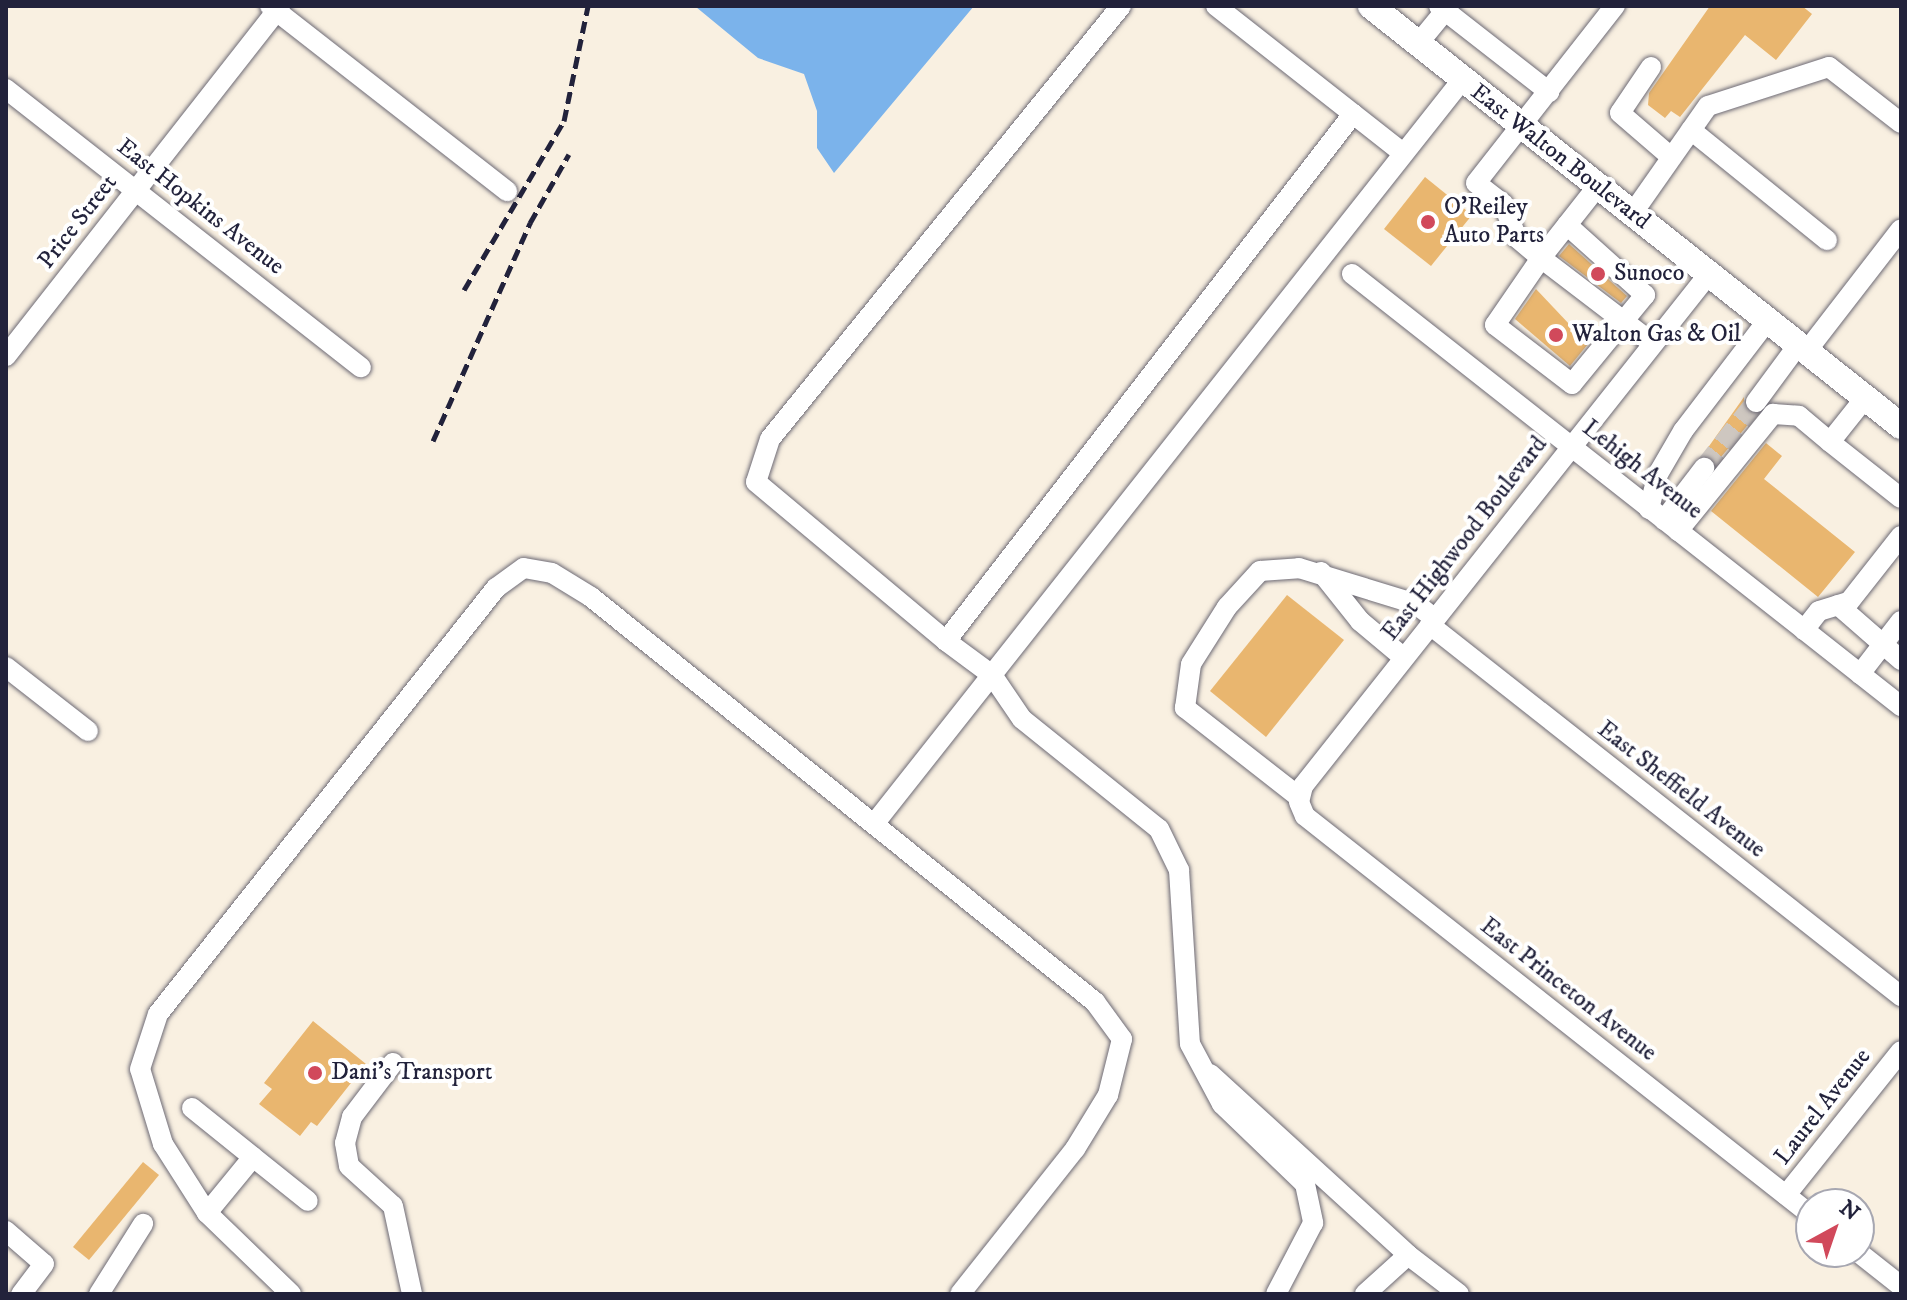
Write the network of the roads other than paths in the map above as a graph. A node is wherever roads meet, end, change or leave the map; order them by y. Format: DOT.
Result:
graph roads {
  1 [pos="1121,6"];
  2 [pos="1216,6"];
  3 [pos="1371,6"];
  4 [pos="1615,6"];
  5 [pos="275,7"];
  6 [pos="1444,8"];
  7 [pos="1417,45"];
  8 [pos="1651,67"];
  9 [pos="1462,80"];
  10 [pos="6,89"];
  11 [pos="1549,92"];
  12 [pos="1353,114"];
  13 [pos="1901,123"];
  14 [pos="1521,127"];
  15 [pos="1691,130"];
  16 [pos="1403,153"];
  17 [pos="1671,157"];
  18 [pos="1597,187"];
  19 [pos="136,190"];
  20 [pos="507,191"];
  21 [pos="1632,214"];
  22 [pos="1567,225"];
  23 [pos="1901,229"];
  24 [pos="1827,240"];
  25 [pos="1541,258"];
  26 [pos="1352,274"];
  27 [pos="1708,275"];
  28 [pos="1767,321"];
  29 [pos="1625,322"];
  30 [pos="1652,343"];
  31 [pos="1802,348"];
  32 [pos="6,356"];
  33 [pos="361,367"];
  34 [pos="1734,368"];
  35 [pos="1865,398"];
  36 [pos="1901,426"];
  37 [pos="1830,442"];
  38 [pos="1571,447"];
  39 [pos="1672,450"];
  40 [pos="1901,498"];
  41 [pos="1664,520"];
  42 [pos="1901,536"];
  43 [pos="1321,572"];
  44 [pos="1838,605"];
  45 [pos="1901,621"];
  46 [pos="1432,622"];
  47 [pos="1804,630"];
  48 [pos="946,641"];
  49 [pos="1882,645"];
  50 [pos="1404,658"];
  51 [pos="1901,660"];
  52 [pos="6,667"];
  53 [pos="1860,674"];
  54 [pos="992,675"];
  55 [pos="1901,706"];
  56 [pos="88,731"];
  57 [pos="1299,800"];
  58 [pos="874,824"];
  59 [pos="1901,996"];
  60 [pos="1901,1051"];
  61 [pos="393,1063"];
  62 [pos="1201,1066"];
  63 [pos="192,1108"];
  64 [pos="253,1157"];
  65 [pos="1786,1195"];
  66 [pos="308,1201"];
  67 [pos="1795,1202"];
  68 [pos="207,1213"];
  69 [pos="143,1224"];
  70 [pos="6,1231"];
  71 [pos="1408,1255"];
  72 [pos="1875,1265"];
  73 [pos="1901,1286"];
  74 [pos="21,1294"];
  75 [pos="99,1294"];
  76 [pos="291,1294"];
  77 [pos="412,1294"];
  78 [pos="960,1294"];
  79 [pos="1276,1294"];
  80 [pos="1365,1294"];
  81 [pos="1459,1294"];
  1 -- 48 [label="street"];
  2 -- 12 [label="street"];
  3 -- 7 [label="main road, East Walton Boulevard"];
  4 -- 11 [label="street"];
  5 -- 19 [label="street, Price Street"];
  5 -- 20 [label="street"];
  6 -- 7 [label="street"];
  6 -- 11 [label="street"];
  7 -- 9 [label="main road, East Walton Boulevard"];
  8 -- 17 [label="street"];
  9 -- 14 [label="main road, East Walton Boulevard"];
  9 -- 16 [label="street"];
  10 -- 19 [label="street, East Hopkins Avenue"];
  11 -- 14 [label="street"];
  12 -- 16 [label="street"];
  12 -- 48 [label="street"];
  13 -- 15 [label="street"];
  14 -- 18 [label="main road, East Walton Boulevard"];
  14 -- 25 [label="street"];
  15 -- 17 [label="street"];
  15 -- 24 [label="street"];
  16 -- 54 [label="street"];
  17 -- 21 [label="street"];
  18 -- 21 [label="main road, East Walton Boulevard"];
  18 -- 22 [label="street"];
  19 -- 32 [label="street, Price Street"];
  19 -- 33 [label="street, East Hopkins Avenue"];
  21 -- 27 [label="main road, East Walton Boulevard"];
  22 -- 25 [label="street"];
  22 -- 29 [label="street"];
  23 -- 31 [label="street"];
  25 -- 29 [label="street"];
  25 -- 29 [label="street"];
  26 -- 38 [label="street, Lehigh Avenue"];
  27 -- 28 [label="main road, East Walton Boulevard"];
  27 -- 30 [label="street, East Highwood Boulevard"];
  28 -- 31 [label="main road, East Walton Boulevard"];
  28 -- 34 [label="street"];
  29 -- 30 [label="street"];
  30 -- 38 [label="street, East Highwood Boulevard"];
  31 -- 34 [label="street"];
  31 -- 35 [label="main road, East Walton Boulevard"];
  34 -- 39 [label="street"];
  35 -- 36 [label="main road, East Walton Boulevard"];
  35 -- 37 [label="street"];
  37 -- 40 [label="street"];
  37 -- 41 [label="street"];
  38 -- 41 [label="street, Lehigh Avenue"];
  38 -- 46 [label="street, East Highwood Boulevard"];
  39 -- 41 [label="street"];
  39 -- 41 [label="street"];
  41 -- 47 [label="street, Lehigh Avenue"];
  42 -- 44 [label="street"];
  43 -- 46 [label="street, East Sheffield Avenue"];
  43 -- 50 [label="street"];
  43 -- 57 [label="street, East Princeton Avenue"];
  44 -- 47 [label="street"];
  44 -- 49 [label="street"];
  45 -- 49 [label="street"];
  46 -- 50 [label="street, East Highwood Boulevard"];
  46 -- 59 [label="street, East Sheffield Avenue"];
  47 -- 53 [label="street, Lehigh Avenue"];
  48 -- 54 [label="street"];
  49 -- 51 [label="street"];
  49 -- 53 [label="street"];
  50 -- 57 [label="street, East Highwood Boulevard"];
  52 -- 56 [label="street"];
  53 -- 55 [label="street, Lehigh Avenue"];
  54 -- 58 [label="street"];
  54 -- 62 [label="street"];
  57 -- 65 [label="street, East Princeton Avenue"];
  58 -- 68 [label="street"];
  58 -- 78 [label="street"];
  60 -- 65 [label="street, Laurel Avenue"];
  61 -- 77 [label="street"];
  62 -- 71 [label="street"];
  62 -- 79 [label="street"];
  63 -- 64 [label="street"];
  64 -- 66 [label="street"];
  64 -- 68 [label="street"];
  65 -- 67 [label="street, East Princeton Avenue"];
  68 -- 76 [label="street"];
  69 -- 75 [label="street"];
  70 -- 74 [label="street"];
  71 -- 80 [label="street"];
  71 -- 81 [label="street"];
  72 -- 73 [label="street"];
}
